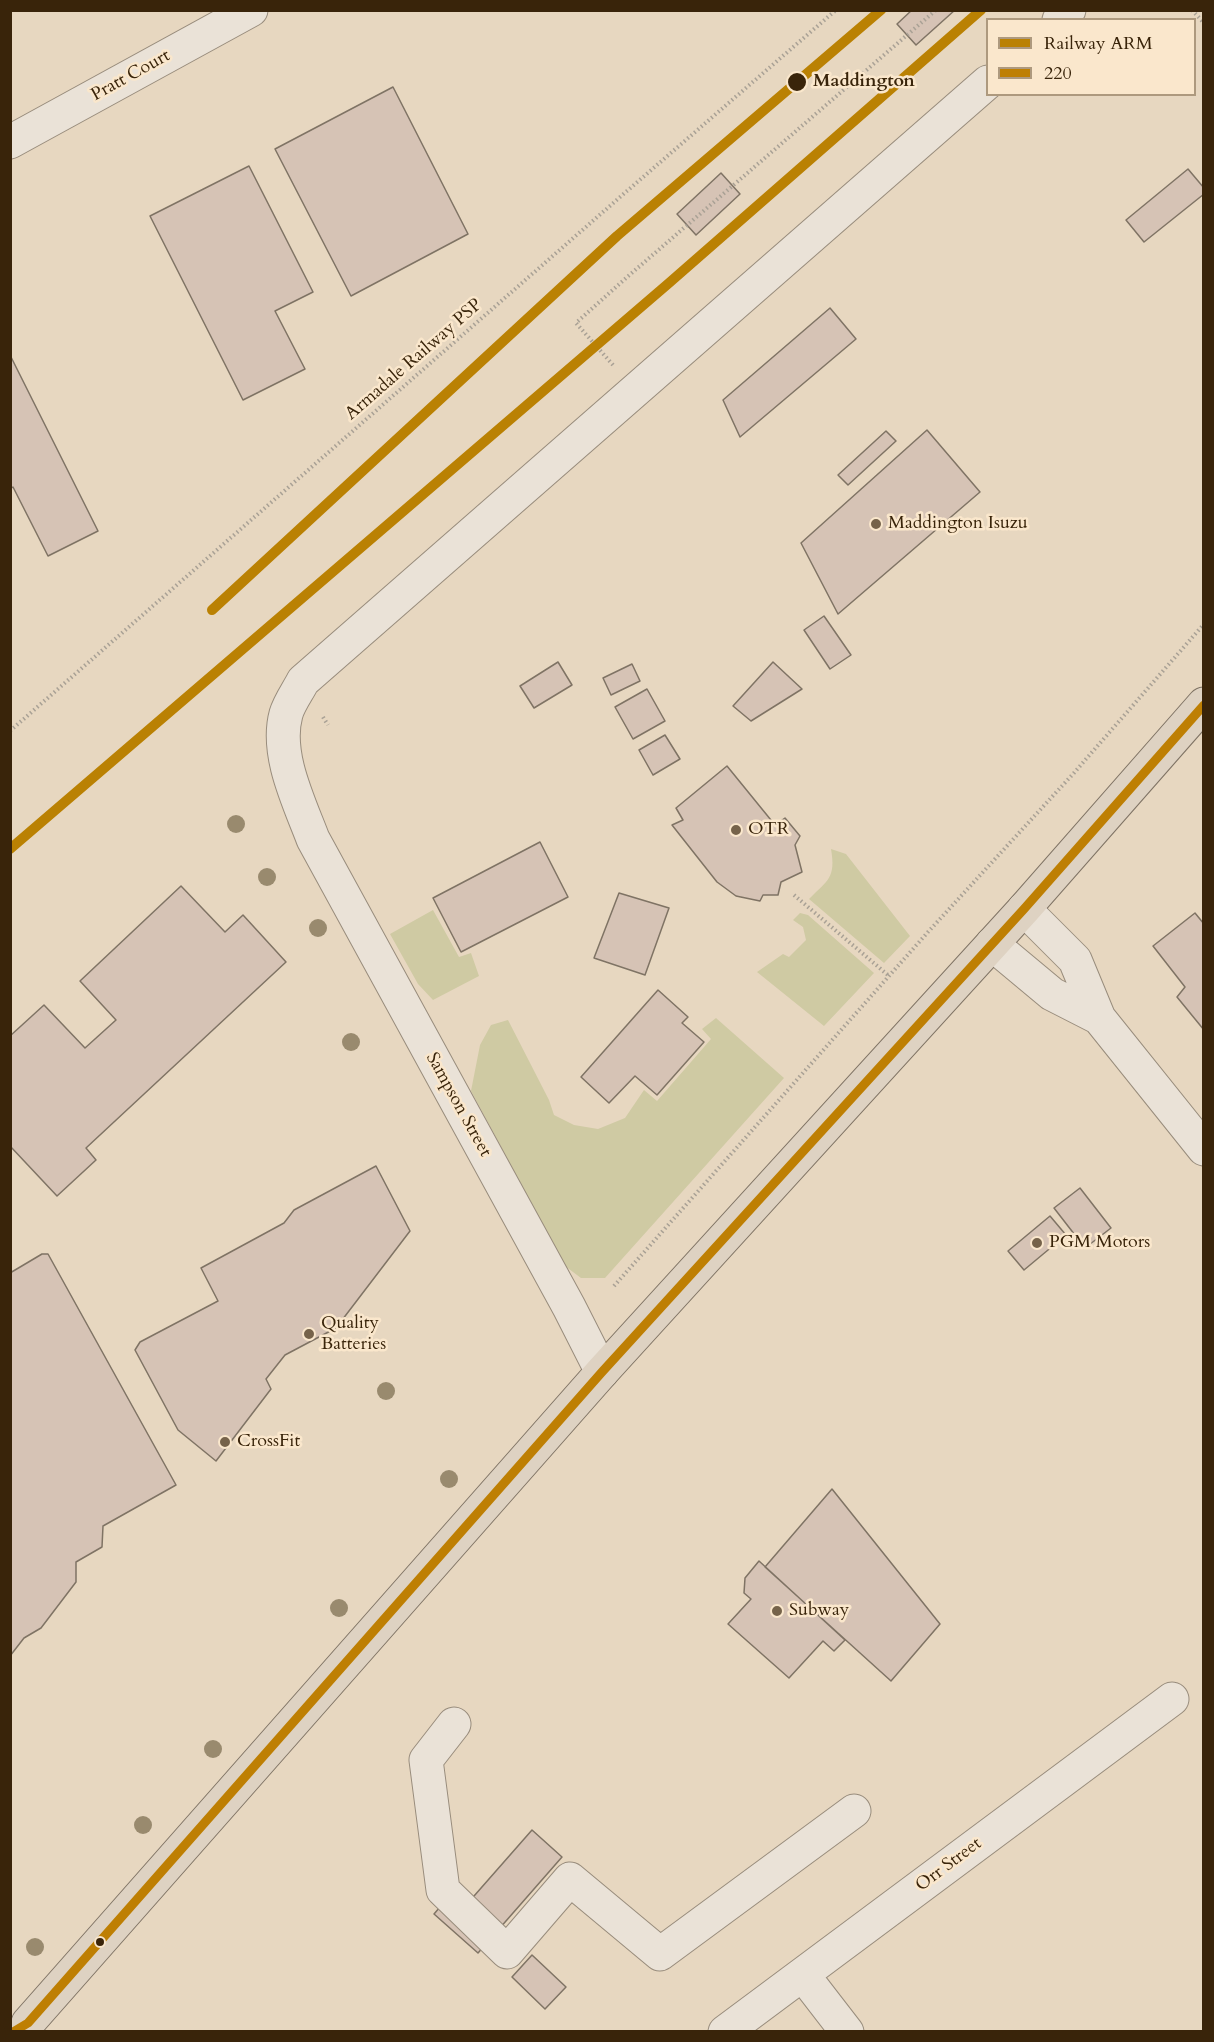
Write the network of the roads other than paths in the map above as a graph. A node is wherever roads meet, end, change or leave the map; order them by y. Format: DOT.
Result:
graph roads {
  1 [pos="251,10"];
  2 [pos="986,83"];
  3 [pos="10,142"];
  4 [pos="1203,704"];
  5 [pos="1023,909"];
  6 [pos="992,944"];
  7 [pos="1099,1018"];
  8 [pos="1203,1149"];
  9 [pos="602,1372"];
  10 [pos="1172,1698"];
  11 [pos="454,1724"];
  12 [pos="854,1811"];
  13 [pos="803,1975"];
  14 [pos="22,2029"];
  15 [pos="725,2031"];
  16 [pos="847,2031"];
  1 -- 3 [label="street, Pratt Court"];
  2 -- 9 [label="street, Sampson Street"];
  4 -- 5 [label="highway"];
  5 -- 6 [label="highway"];
  5 -- 7 [label="street"];
  6 -- 7 [label="street"];
  6 -- 9 [label="highway"];
  7 -- 8 [label="street"];
  9 -- 14 [label="highway"];
  10 -- 13 [label="street, Orr Street"];
  11 -- 12 [label="street"];
  13 -- 15 [label="street, Orr Street"];
  13 -- 16 [label="street"];
}
